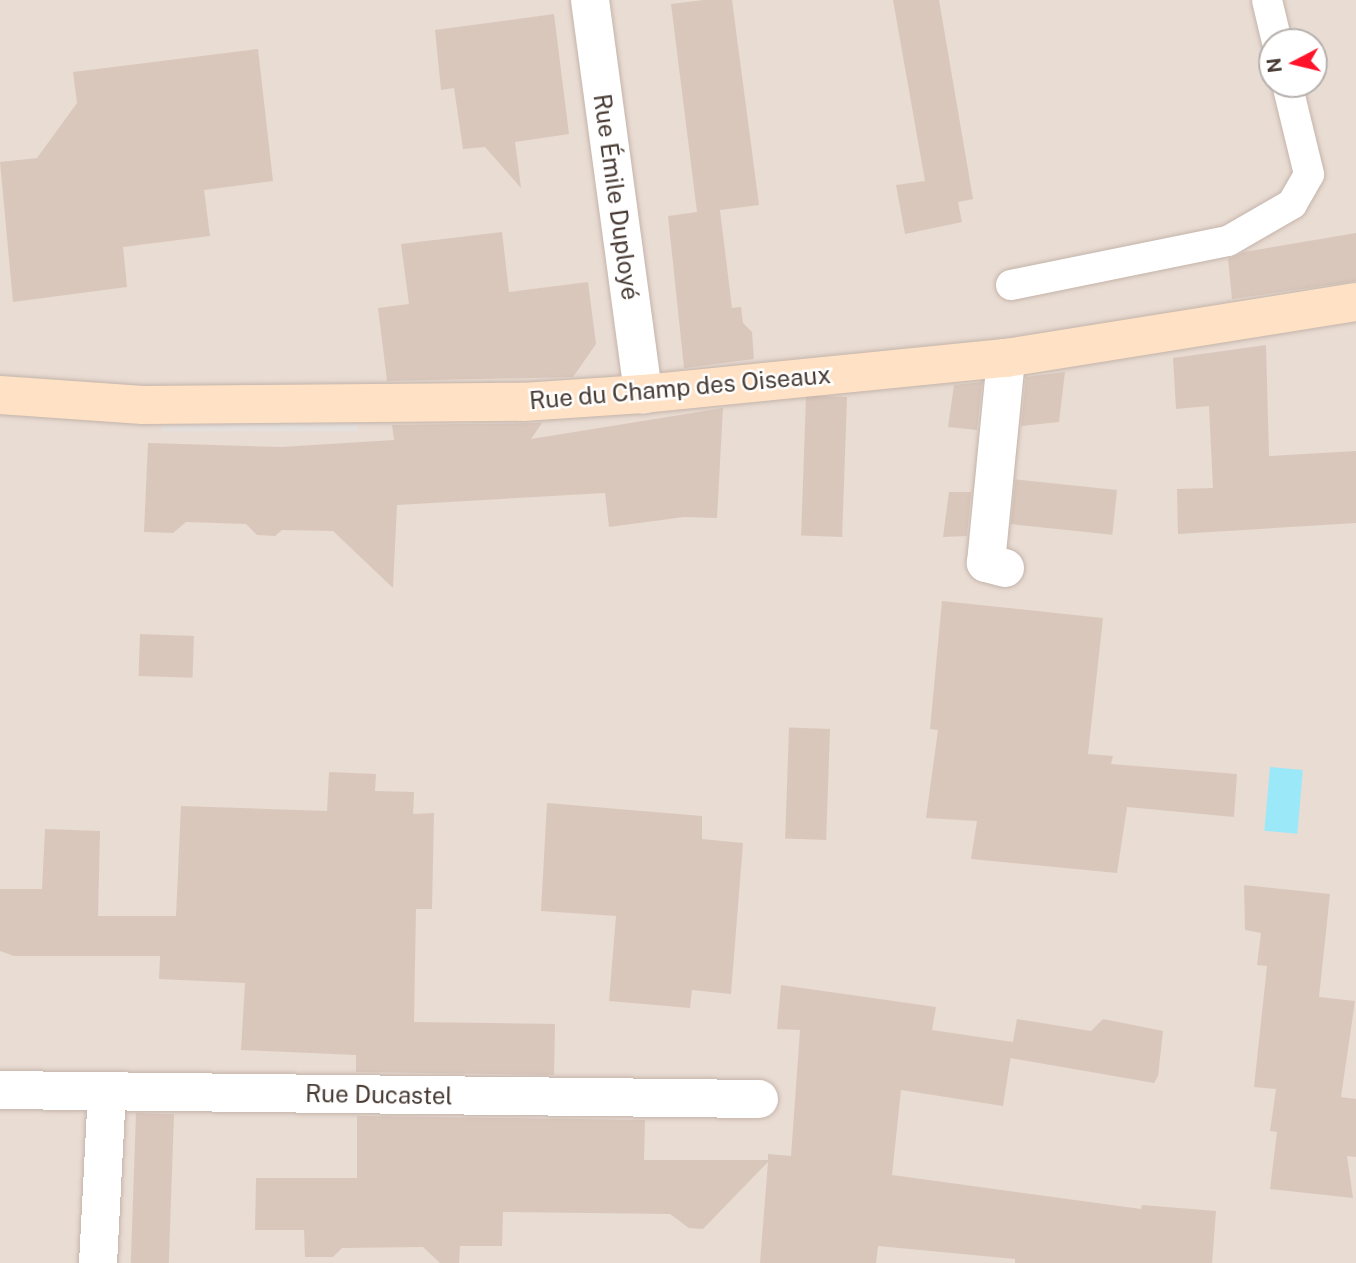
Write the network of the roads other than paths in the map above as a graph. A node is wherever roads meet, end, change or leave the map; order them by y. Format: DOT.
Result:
graph roads {
  1 [pos="590,0"];
  2 [pos="1267,0"];
  3 [pos="1274,28"];
  4 [pos="1290,98"];
  5 [pos="1011,285"];
  6 [pos="1356,302"];
  7 [pos="1006,358"];
  8 [pos="643,394"];
  9 [pos="0,395"];
  10 [pos="1005,568"];
  11 [pos="0,1090"];
  12 [pos="107,1092"];
  13 [pos="759,1099"];
  14 [pos="98,1263"];
  1 -- 8 [label="street, Rue Émile Duployé"];
  2 -- 3 [label="lane"];
  4 -- 5 [label="lane"];
  6 -- 7 [label="street, Rue du Champ des Oiseaux"];
  7 -- 8 [label="street, Rue du Champ des Oiseaux"];
  7 -- 10 [label="street"];
  8 -- 9 [label="street, Rue du Champ des Oiseaux"];
  11 -- 12 [label="street, Rue Ducastel"];
  12 -- 13 [label="street, Rue Ducastel"];
  12 -- 14 [label="street"];
}
